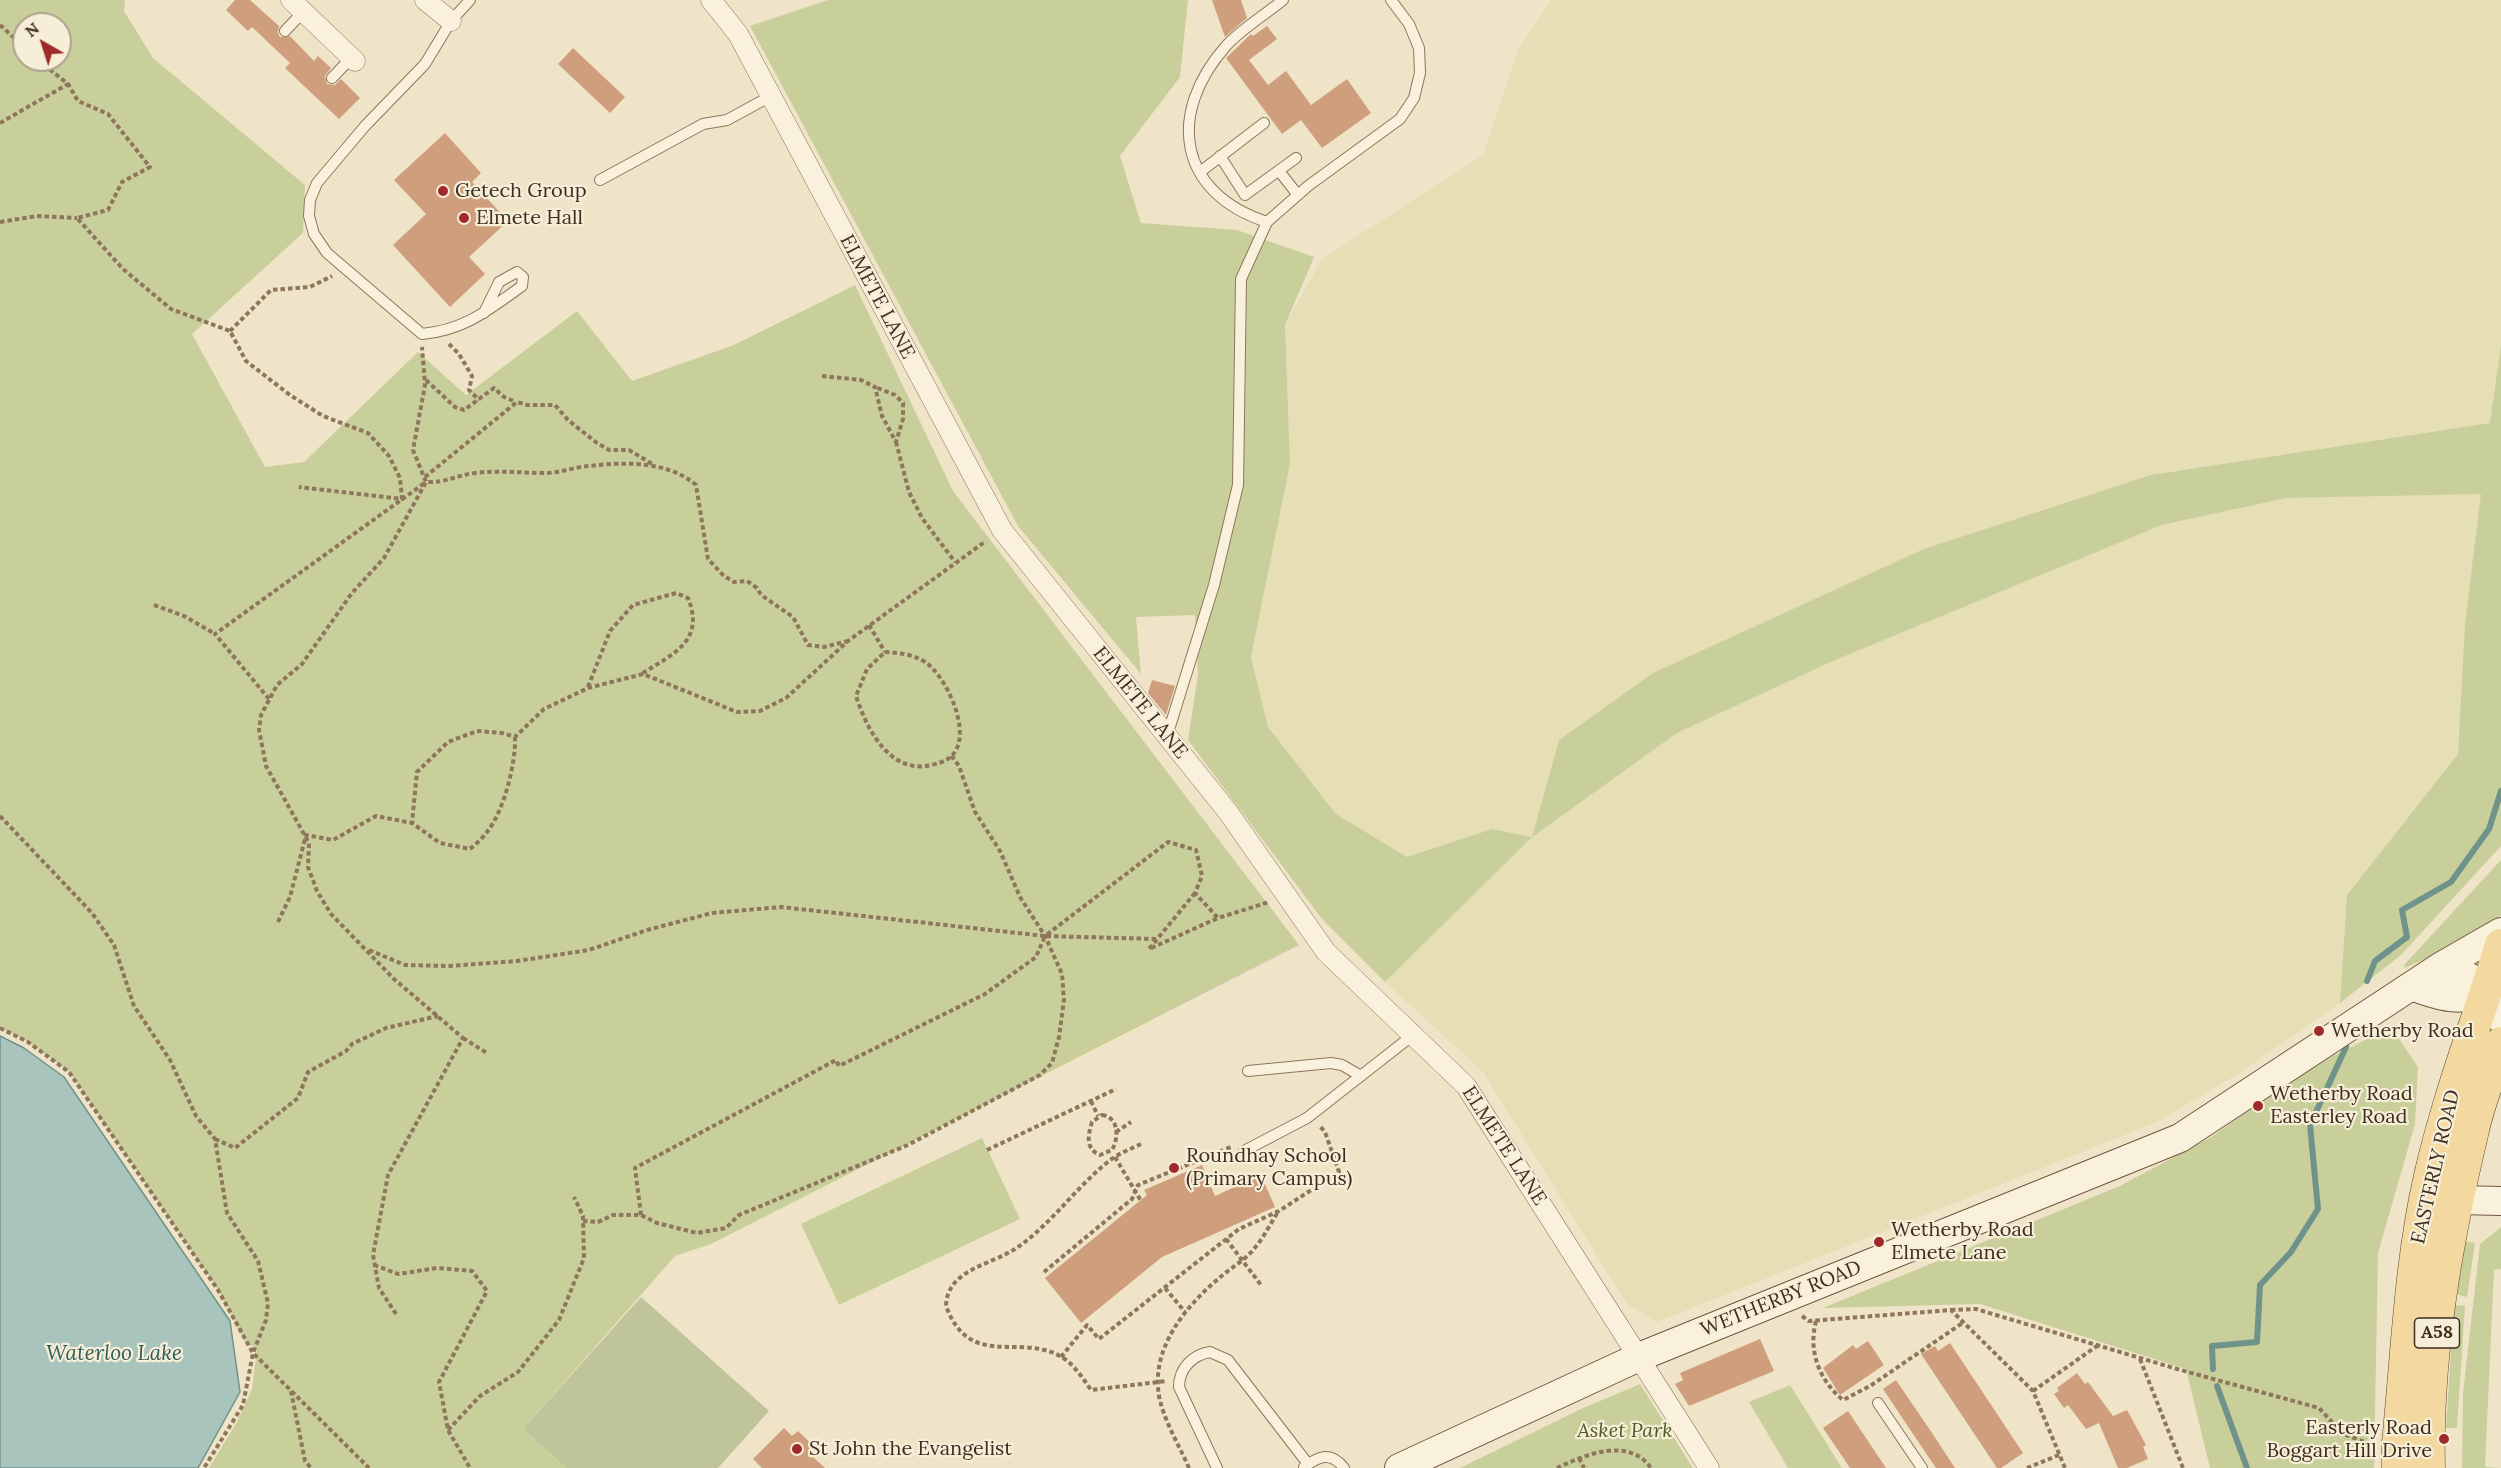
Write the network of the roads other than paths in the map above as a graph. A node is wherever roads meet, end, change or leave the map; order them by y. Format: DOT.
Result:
graph roads {
  1 [pos="425,0"];
  2 [pos="470,0"];
  3 [pos="711,0"];
  4 [pos="1391,0"];
  5 [pos="1279,1"];
  6 [pos="297,6"];
  7 [pos="451,21"];
  8 [pos="285,31"];
  9 [pos="353,59"];
  10 [pos="332,78"];
  11 [pos="771,96"];
  12 [pos="1264,123"];
  13 [pos="1220,156"];
  14 [pos="1296,158"];
  15 [pos="1279,171"];
  16 [pos="1200,172"];
  17 [pos="600,180"];
  18 [pos="1298,195"];
  19 [pos="1268,222"];
  20 [pos="484,313"];
  21 [pos="1167,736"];
  22 [pos="2501,932"];
  23 [pos="2501,945"];
  24 [pos="2440,967"];
  25 [pos="2411,986"];
  26 [pos="2494,987"];
  27 [pos="2449,1000"];
  28 [pos="2501,1019"];
  29 [pos="1413,1035"];
  30 [pos="2470,1035"];
  31 [pos="2501,1043"];
  32 [pos="1248,1071"];
  33 [pos="1361,1076"];
  34 [pos="1244,1151"];
  35 [pos="2436,1154"];
  36 [pos="2459,1200"];
  37 [pos="2501,1201"];
  38 [pos="2424,1209"];
  39 [pos="1639,1357"];
  40 [pos="1878,1403"];
  41 [pos="2398,1461"];
  42 [pos="1305,1466"];
  43 [pos="1217,1468"];
  44 [pos="1344,1468"];
  45 [pos="1399,1468"];
  46 [pos="1709,1468"];
  47 [pos="1922,1468"];
  48 [pos="2429,1468"];
  1 -- 7 [label="street"];
  2 -- 7 [label="lane"];
  3 -- 11 [label="street, ELMETE LANE"];
  4 -- 18 [label="lane"];
  5 -- 16 [label="lane"];
  6 -- 8 [label="lane"];
  6 -- 9 [label="street"];
  7 -- 20 [label="lane"];
  9 -- 10 [label="lane"];
  11 -- 17 [label="lane"];
  11 -- 21 [label="street, ELMETE LANE"];
  12 -- 13 [label="lane"];
  13 -- 15 [label="lane"];
  13 -- 16 [label="lane"];
  14 -- 15 [label="lane"];
  15 -- 18 [label="lane"];
  16 -- 19 [label="lane"];
  18 -- 19 [label="lane"];
  19 -- 21 [label="lane"];
  21 -- 29 [label="street, ELMETE LANE"];
  22 -- 24 [label="street, WETHERBY ROAD"];
  23 -- 26 [label="main road, EASTERLY ROAD / A58"];
  24 -- 25 [label="street, WETHERBY ROAD"];
  24 -- 26 [label="street"];
  25 -- 27 [label="street"];
  25 -- 39 [label="street, WETHERBY ROAD"];
  26 -- 27 [label="street"];
  26 -- 28 [label="street"];
  26 -- 30 [label="main road, EASTERLY ROAD / A58"];
  27 -- 30 [label="street"];
  29 -- 33 [label="lane"];
  29 -- 39 [label="street, ELMETE LANE"];
  30 -- 35 [label="main road, EASTERLY ROAD / A58"];
  31 -- 36 [label="main road, EASTERLY ROAD / A58"];
  32 -- 33 [label="lane"];
  33 -- 34 [label="lane"];
  35 -- 36 [label="street"];
  35 -- 38 [label="main road, EASTERLY ROAD / A58"];
  36 -- 37 [label="street"];
  36 -- 38 [label="street"];
  36 -- 48 [label="main road, EASTERLY ROAD / A58"];
  38 -- 41 [label="main road, EASTERLY ROAD / A58"];
  39 -- 45 [label="street, WETHERBY ROAD"];
  39 -- 46 [label="street, ELMETE LANE"];
  40 -- 47 [label="lane"];
  42 -- 43 [label="lane"];
  42 -- 44 [label="lane"];
}
